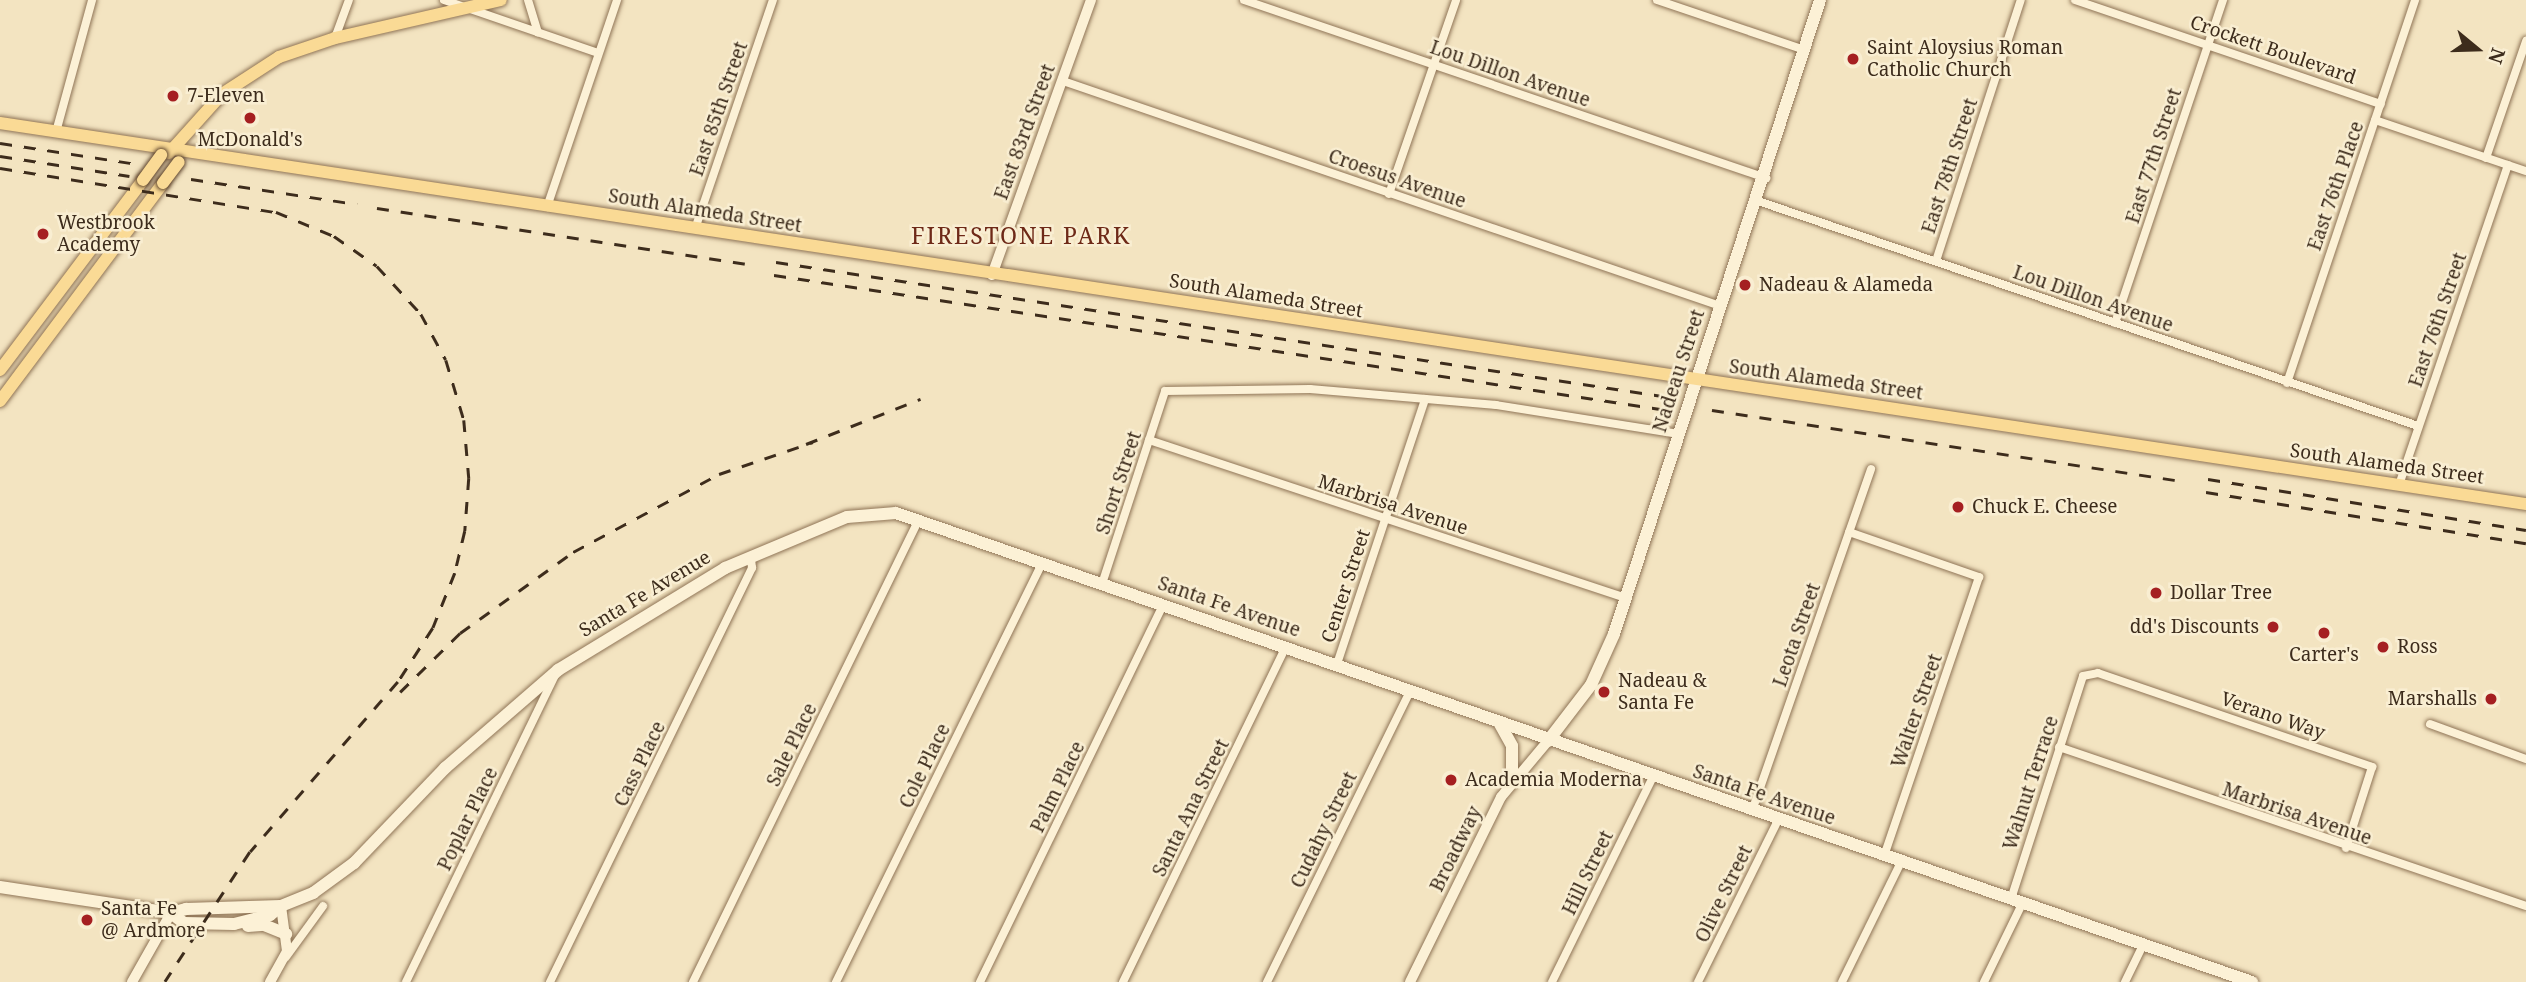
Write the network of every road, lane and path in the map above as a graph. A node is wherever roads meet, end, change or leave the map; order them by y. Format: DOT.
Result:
graph roads {
  1 [pos="92,0"];
  2 [pos="349,0"];
  3 [pos="444,0"];
  4 [pos="501,0"];
  5 [pos="528,0"];
  6 [pos="617,0"];
  7 [pos="773,0"];
  8 [pos="1091,0"];
  9 [pos="1244,0"];
  10 [pos="1457,0"];
  11 [pos="1657,0"];
  12 [pos="1820,0"];
  13 [pos="2021,0"];
  14 [pos="2075,0"];
  15 [pos="2223,0"];
  16 [pos="2416,0"];
  17 [pos="468,8"];
  18 [pos="538,32"];
  19 [pos="335,38"];
  20 [pos="2526,41"];
  21 [pos="2208,44"];
  22 [pos="1805,50"];
  23 [pos="598,53"];
  24 [pos="1434,64"];
  25 [pos="1063,81"];
  26 [pos="2381,104"];
  27 [pos="2375,120"];
  28 [pos="0,123"];
  29 [pos="56,132"];
  30 [pos="177,156"];
  31 [pos="2486,158"];
  32 [pos="2508,165"];
  33 [pos="2526,171"];
  34 [pos="1766,178"];
  35 [pos="1389,194"];
  36 [pos="1758,201"];
  37 [pos="547,207"];
  38 [pos="695,229"];
  39 [pos="1936,261"];
  40 [pos="992,275"];
  41 [pos="1720,306"];
  42 [pos="2115,323"];
  43 [pos="0,370"];
  44 [pos="1696,380"];
  45 [pos="2287,383"];
  46 [pos="3,393"];
  47 [pos="1425,399"];
  48 [pos="2418,426"];
  49 [pos="1679,434"];
  50 [pos="1149,440"];
  51 [pos="1871,469"];
  52 [pos="2399,485"];
  53 [pos="2526,504"];
  54 [pos="1384,519"];
  55 [pos="918,521"];
  56 [pos="1849,532"];
  57 [pos="751,558"];
  58 [pos="1042,563"];
  59 [pos="1102,584"];
  60 [pos="1626,598"];
  61 [pos="1163,606"];
  62 [pos="1286,647"];
  63 [pos="1337,664"];
  64 [pos="558,670"];
  65 [pos="2082,676"];
  66 [pos="1410,691"];
  67 [pos="1500,724"];
  68 [pos="2430,724"];
  69 [pos="1548,741"];
  70 [pos="2059,747"];
  71 [pos="2526,759"];
  72 [pos="1653,777"];
  73 [pos="1512,781"];
  74 [pos="1752,811"];
  75 [pos="1779,820"];
  76 [pos="2346,848"];
  77 [pos="1884,856"];
  78 [pos="1902,862"];
  79 [pos="0,887"];
  80 [pos="2017,901"];
  81 [pos="2526,905"];
  82 [pos="281,906"];
  83 [pos="323,906"];
  84 [pos="171,913"];
  85 [pos="234,924"];
  86 [pos="286,934"];
  87 [pos="2144,943"];
  88 [pos="285,958"];
  89 [pos="132,982"];
  90 [pos="270,982"];
  91 [pos="406,982"];
  92 [pos="550,982"];
  93 [pos="693,982"];
  94 [pos="835,982"];
  95 [pos="980,982"];
  96 [pos="1123,982"];
  97 [pos="1267,982"];
  98 [pos="1410,982"];
  99 [pos="1552,982"];
  100 [pos="1698,982"];
  101 [pos="1842,982"];
  102 [pos="1984,982"];
  103 [pos="2125,982"];
  104 [pos="2252,982"];
  1 -- 29 [label="street"];
  2 -- 19 [label="street"];
  3 -- 17 [label="street"];
  4 -- 17 [label="main road"];
  5 -- 18 [label="street"];
  6 -- 23 [label="street"];
  7 -- 38 [label="street, East 85th Street"];
  8 -- 25 [label="street, East 83rd Street"];
  9 -- 24 [label="street, Lou Dillon Avenue"];
  10 -- 24 [label="street"];
  11 -- 22 [label="street"];
  12 -- 22 [label="main road, Nadeau Street"];
  13 -- 39 [label="street, East 78th Street"];
  14 -- 21 [label="street, Crockett Boulevard"];
  15 -- 21 [label="street, East 77th Street"];
  16 -- 26 [label="street, East 76th Place"];
  17 -- 18 [label="street"];
  17 -- 19 [label="main road"];
  18 -- 23 [label="street"];
  19 -- 30 [label="main road"];
  20 -- 31 [label="street"];
  21 -- 26 [label="street, Crockett Boulevard"];
  21 -- 42 [label="street, East 77th Street"];
  22 -- 34 [label="main road, Nadeau Street"];
  23 -- 37 [label="street"];
  24 -- 34 [label="street, Lou Dillon Avenue"];
  24 -- 35 [label="street"];
  25 -- 35 [label="street, Croesus Avenue"];
  25 -- 40 [label="street, East 83rd Street"];
  26 -- 27 [label="street, East 76th Place"];
  27 -- 31 [label="street"];
  27 -- 45 [label="street, East 76th Place"];
  28 -- 29 [label="main road, South Alameda Street"];
  29 -- 30 [label="main road, South Alameda Street"];
  30 -- 37 [label="main road, South Alameda Street"];
  30 -- 43 [label="main road, bridge"];
  30 -- 46 [label="main road, bridge"];
  31 -- 32 [label="street"];
  32 -- 33 [label="street"];
  32 -- 48 [label="street, East 76th Street"];
  34 -- 36 [label="main road, Nadeau Street"];
  35 -- 41 [label="street, Croesus Avenue"];
  36 -- 39 [label="street, Lou Dillon Avenue"];
  36 -- 41 [label="main road, Nadeau Street"];
  37 -- 38 [label="main road, South Alameda Street"];
  38 -- 40 [label="main road, South Alameda Street"];
  39 -- 42 [label="street, Lou Dillon Avenue"];
  40 -- 44 [label="main road, South Alameda Street"];
  41 -- 44 [label="main road, Nadeau Street"];
  42 -- 45 [label="street, Lou Dillon Avenue"];
  44 -- 49 [label="main road, Nadeau Street"];
  44 -- 52 [label="main road, South Alameda Street"];
  45 -- 48 [label="street, Lou Dillon Avenue"];
  47 -- 49 [label="street"];
  47 -- 50 [label="street, Short Street"];
  47 -- 54 [label="street, Center Street"];
  48 -- 52 [label="street, East 76th Street"];
  49 -- 60 [label="main road, Nadeau Street"];
  50 -- 54 [label="street, Marbrisa Avenue"];
  50 -- 59 [label="street, Short Street"];
  51 -- 56 [label="street, Leota Street"];
  52 -- 53 [label="main road, South Alameda Street"];
  54 -- 60 [label="street, Marbrisa Avenue"];
  54 -- 63 [label="street, Center Street"];
  55 -- 57 [label="main road, Santa Fe Avenue"];
  55 -- 58 [label="main road, Santa Fe Avenue"];
  55 -- 93 [label="street, Sale Place"];
  56 -- 74 [label="street, Leota Street"];
  56 -- 77 [label="street, Walter Street"];
  57 -- 64 [label="main road, Santa Fe Avenue"];
  57 -- 92 [label="street, Cass Place"];
  58 -- 59 [label="main road, Santa Fe Avenue"];
  58 -- 94 [label="street, Cole Place"];
  59 -- 61 [label="main road, Santa Fe Avenue"];
  60 -- 69 [label="main road, Nadeau Street"];
  61 -- 62 [label="main road, Santa Fe Avenue"];
  61 -- 95 [label="street, Palm Place"];
  62 -- 63 [label="main road, Santa Fe Avenue"];
  62 -- 96 [label="street, Santa Ana Street"];
  63 -- 66 [label="main road, Santa Fe Avenue"];
  64 -- 82 [label="main road, Santa Fe Avenue"];
  64 -- 91 [label="street, Poplar Place"];
  65 -- 70 [label="street, Walnut Terrace"];
  65 -- 76 [label="street, Verano Way"];
  66 -- 67 [label="main road, Santa Fe Avenue"];
  66 -- 97 [label="street, Cudahy Street"];
  67 -- 69 [label="main road, Santa Fe Avenue"];
  67 -- 73 [label="main road"];
  68 -- 71 [label="street"];
  69 -- 72 [label="main road, Santa Fe Avenue"];
  69 -- 73 [label="street, Broadway"];
  70 -- 76 [label="street, Marbrisa Avenue"];
  70 -- 80 [label="street, Walnut Terrace"];
  72 -- 74 [label="main road, Santa Fe Avenue"];
  72 -- 99 [label="street, Hill Street"];
  73 -- 98 [label="street, Broadway"];
  74 -- 75 [label="main road, Santa Fe Avenue"];
  75 -- 77 [label="main road, Santa Fe Avenue"];
  75 -- 100 [label="street, Olive Street"];
  76 -- 81 [label="street, Marbrisa Avenue"];
  77 -- 78 [label="main road, Santa Fe Avenue"];
  78 -- 80 [label="main road, Santa Fe Avenue"];
  78 -- 101 [label="street"];
  79 -- 84 [label="main road, Santa Fe Avenue"];
  80 -- 87 [label="main road, Santa Fe Avenue"];
  80 -- 102 [label="street, Walnut Terrace"];
  82 -- 84 [label="main road, Santa Fe Avenue"];
  82 -- 85 [label="main road, Santa Fe Avenue"];
  82 -- 86 [label="street"];
  83 -- 88 [label="street"];
  84 -- 85 [label="main road, Santa Fe Avenue"];
  84 -- 89 [label="street"];
  85 -- 86 [label="main road"];
  86 -- 88 [label="street"];
  87 -- 103 [label="street"];
  87 -- 104 [label="main road, Santa Fe Avenue"];
  88 -- 90 [label="street"];
}
